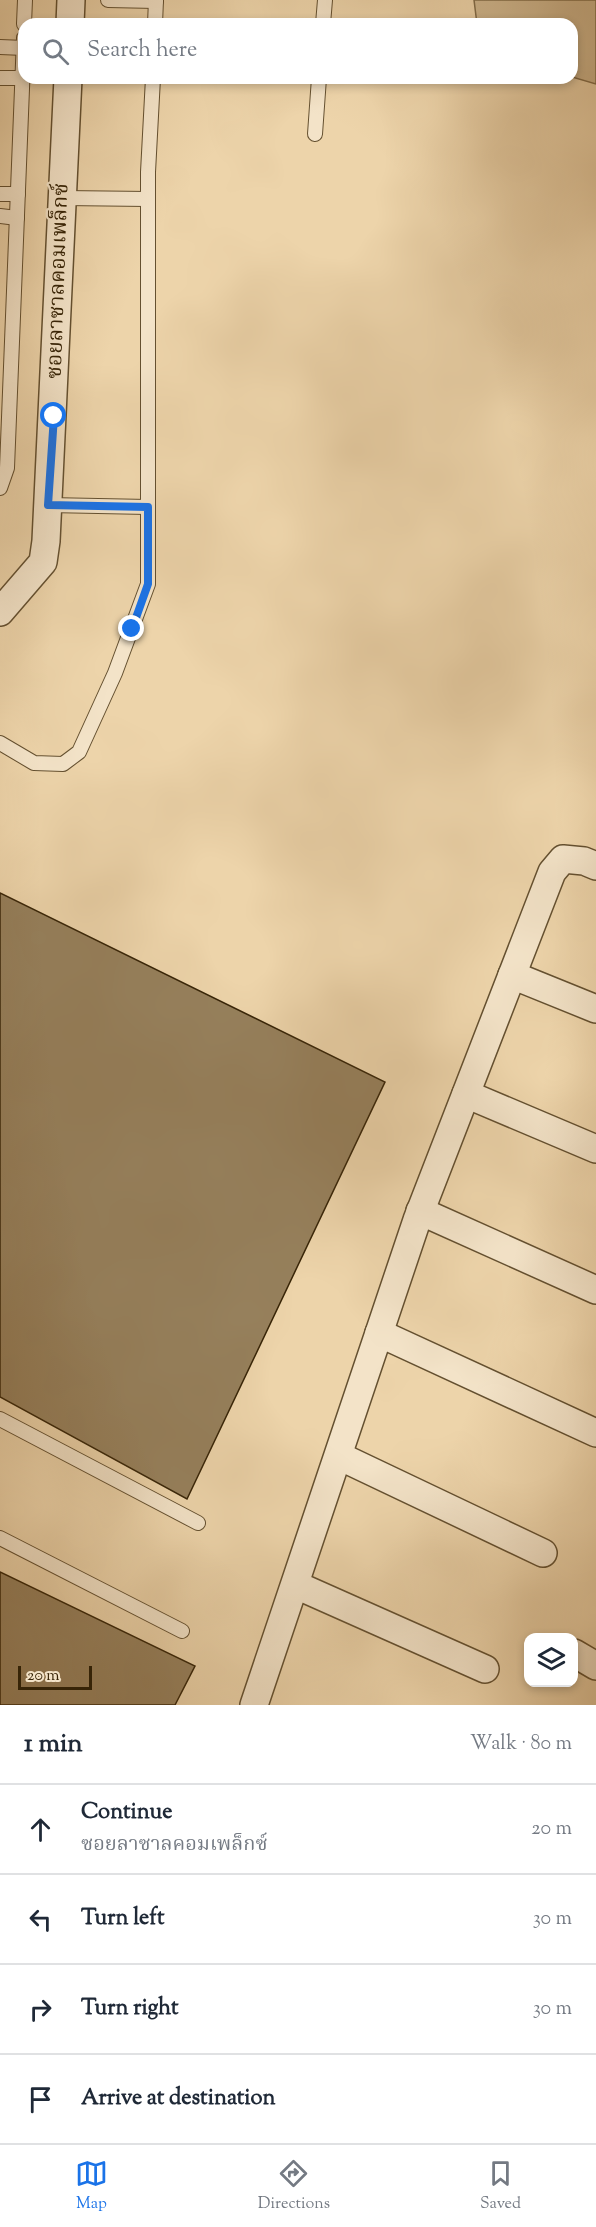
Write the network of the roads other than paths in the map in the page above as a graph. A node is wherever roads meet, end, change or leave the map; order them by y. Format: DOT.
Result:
graph roads {
  1 [pos="25,0"];
  2 [pos="71,0"];
  3 [pos="108,0"];
  4 [pos="325,0"];
  5 [pos="156,1"];
  6 [pos="24,18"];
  7 [pos="70,18"];
  8 [pos="155,18"];
  9 [pos="324,18"];
  10 [pos="0,47"];
  11 [pos="18,48"];
  12 [pos="0,78"];
  13 [pos="18,78"];
  14 [pos="22,84"];
  15 [pos="68,84"];
  16 [pos="153,84"];
  17 [pos="319,84"];
  18 [pos="315,134"];
  19 [pos="0,194"];
  20 [pos="18,194"];
  21 [pos="63,198"];
  22 [pos="148,199"];
  23 [pos="0,216"];
  24 [pos="17,218"];
  25 [pos="0,303"];
  26 [pos="15,304"];
  27 [pos="7,338"];
  28 [pos="5,421"];
  29 [pos="4,438"];
  30 [pos="0,488"];
  31 [pos="48,505"];
  32 [pos="148,507"];
  33 [pos="0,612"];
  34 [pos="0,743"];
  35 [pos="596,866"];
  36 [pos="512,975"];
  37 [pos="596,1009"];
  38 [pos="466,1094"];
  39 [pos="596,1149"];
  40 [pos="420,1211"];
  41 [pos="596,1290"];
  42 [pos="379,1333"];
  43 [pos="0,1419"];
  44 [pos="596,1433"];
  45 [pos="339,1456"];
  46 [pos="198,1522"];
  47 [pos="0,1538"];
  48 [pos="543,1553"];
  49 [pos="296,1585"];
  50 [pos="182,1631"];
  51 [pos="578,1656"];
  52 [pos="596,1666"];
  53 [pos="485,1669"];
  54 [pos="254,1705"];
  1 -- 6 [label="lane"];
  2 -- 7 [label="street"];
  3 -- 5 [label="lane"];
  4 -- 9 [label="lane"];
  5 -- 8 [label="lane"];
  10 -- 11 [label="lane"];
  12 -- 13 [label="lane"];
  14 -- 20 [label="lane"];
  15 -- 21 [label="street, ซอยลาซาลคอมเพล็กซ์"];
  16 -- 22 [label="lane"];
  17 -- 18 [label="lane"];
  19 -- 20 [label="lane"];
  20 -- 24 [label="lane"];
  21 -- 22 [label="lane"];
  21 -- 31 [label="street, ซอยลาซาลคอมเพล็กซ์"];
  22 -- 32 [label="lane"];
  23 -- 24 [label="lane"];
  24 -- 26 [label="lane"];
  25 -- 26 [label="lane"];
  26 -- 27 [label="lane"];
  27 -- 28 [label="lane"];
  28 -- 29 [label="lane"];
  29 -- 30 [label="lane"];
  31 -- 32 [label="lane"];
  31 -- 33 [label="street, ซอยลาซาลคอมเพล็กซ์"];
  32 -- 34 [label="lane"];
  35 -- 36 [label="street"];
  36 -- 37 [label="street"];
  36 -- 38 [label="street"];
  38 -- 39 [label="street"];
  38 -- 40 [label="street"];
  40 -- 41 [label="street"];
  40 -- 42 [label="street"];
  42 -- 44 [label="street"];
  42 -- 45 [label="street"];
  43 -- 46 [label="lane"];
  45 -- 48 [label="street"];
  45 -- 49 [label="street"];
  47 -- 50 [label="lane"];
  49 -- 53 [label="street"];
  49 -- 54 [label="street"];
  51 -- 52 [label="street"];
}
